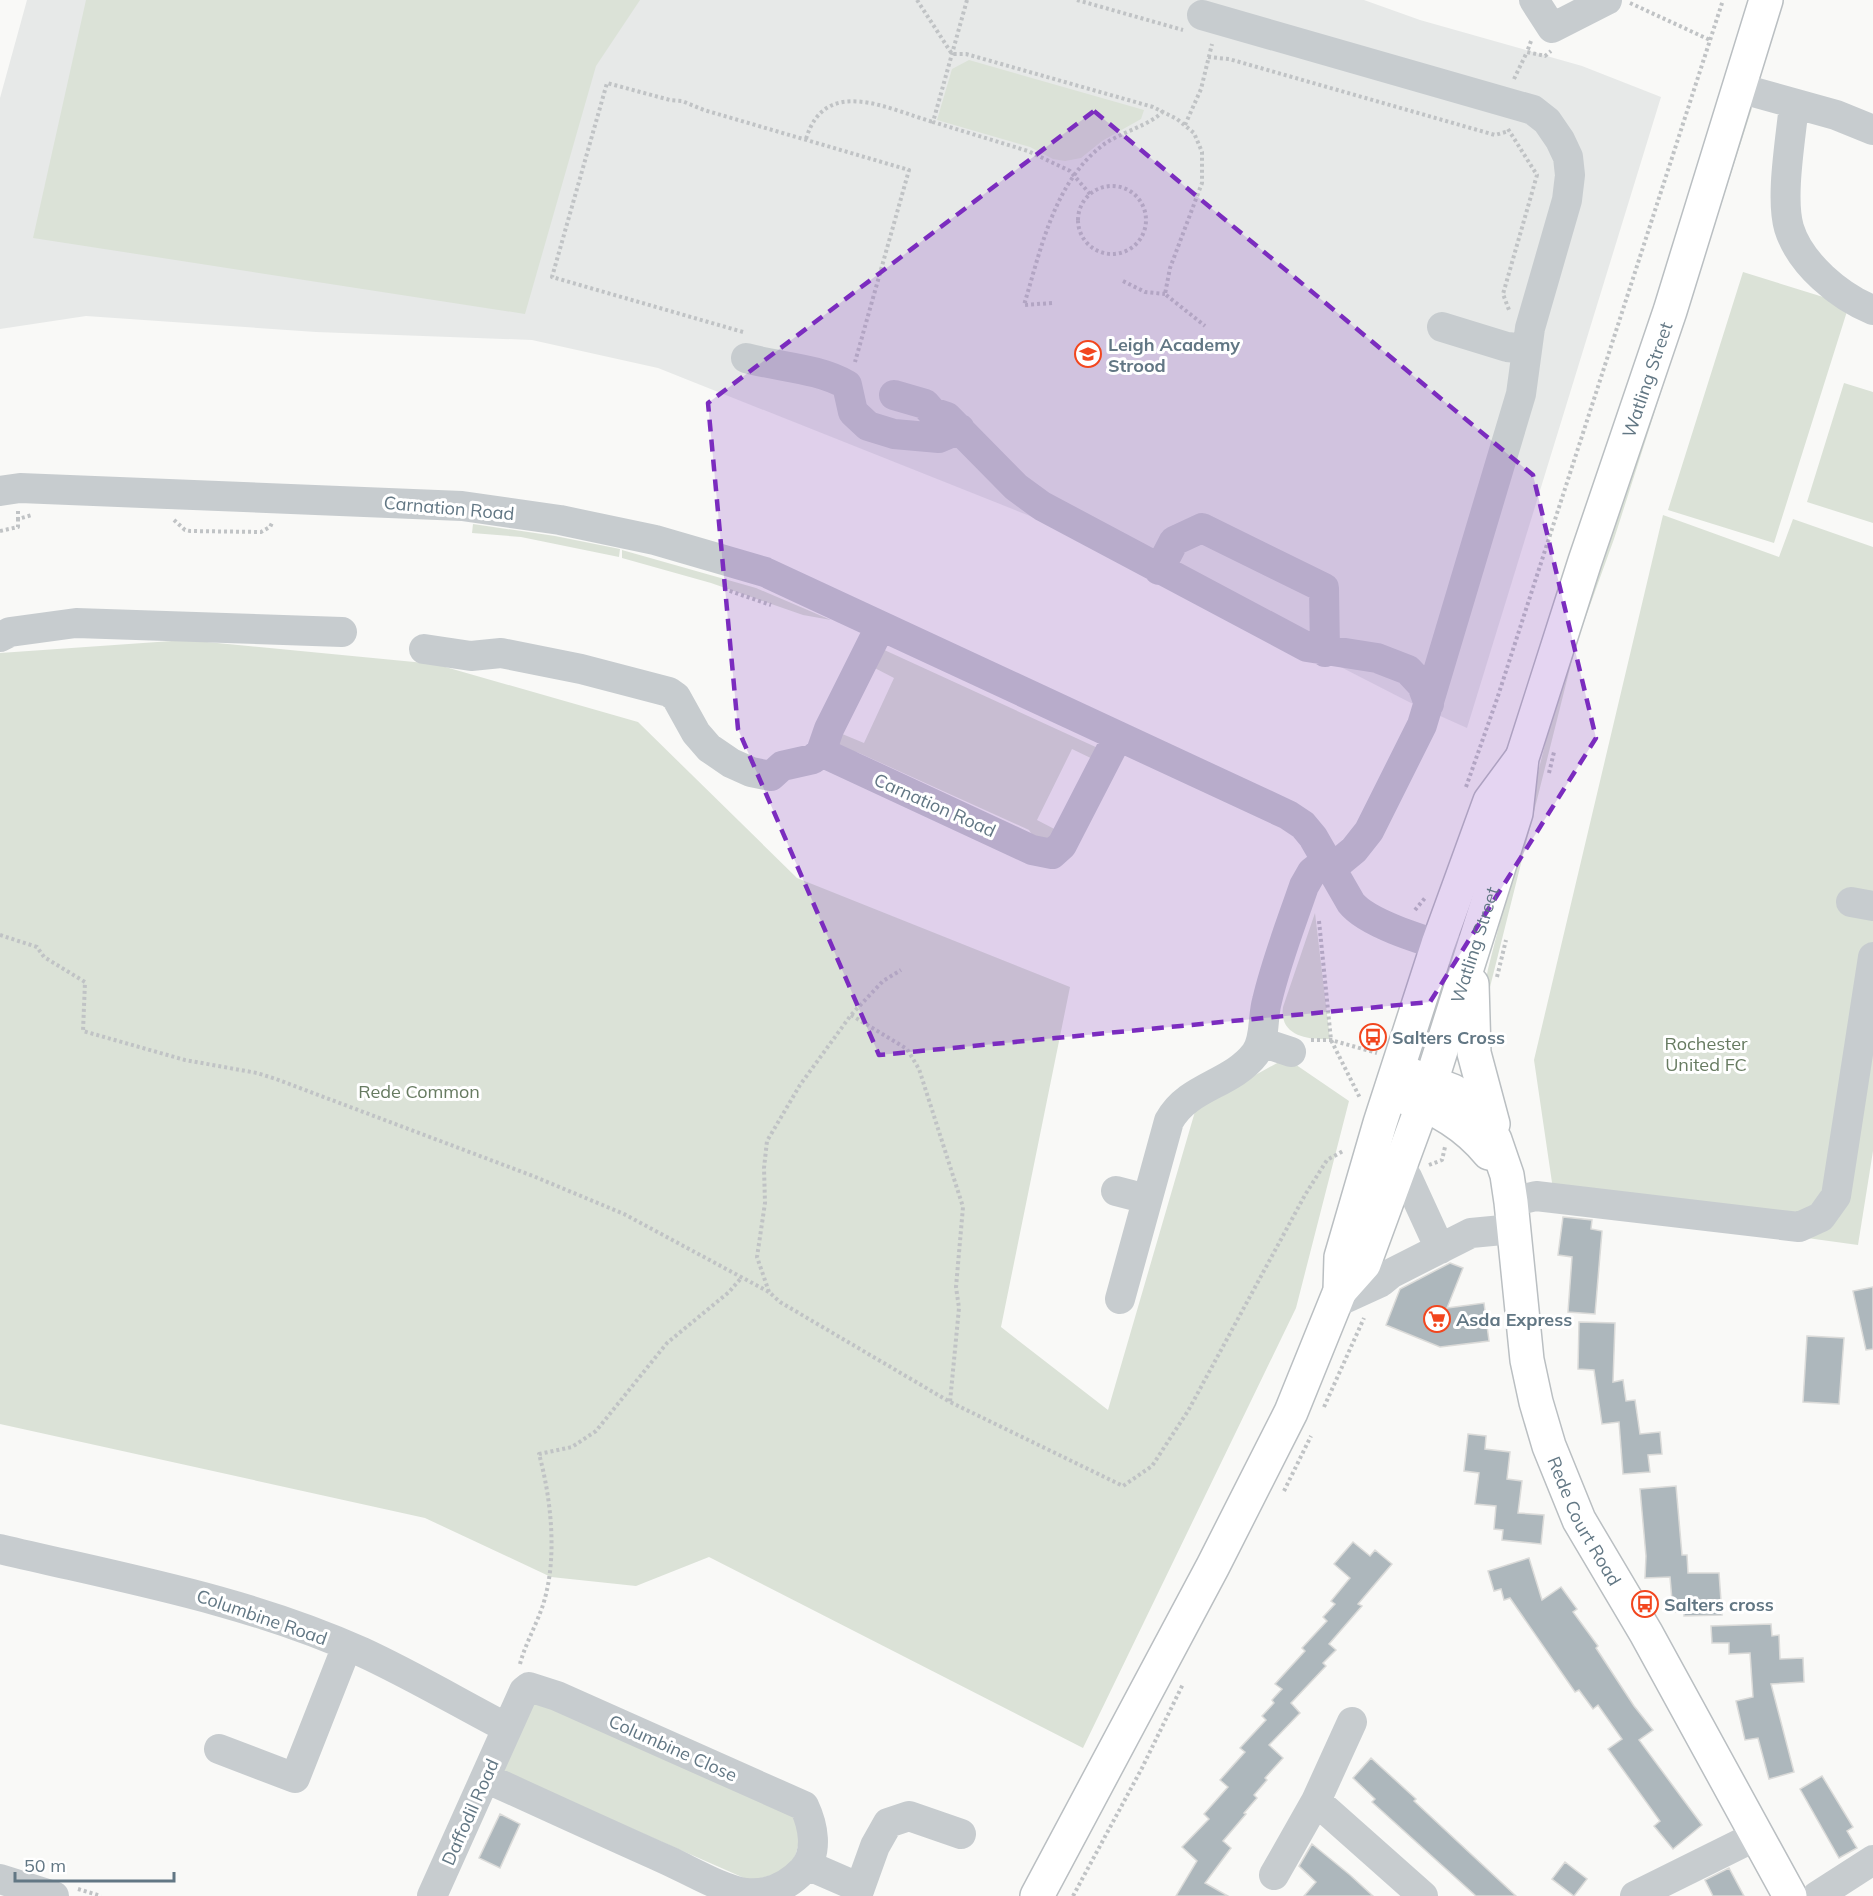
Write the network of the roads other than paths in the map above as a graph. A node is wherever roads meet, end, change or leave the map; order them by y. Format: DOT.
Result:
graph roads {
  1 [pos="1534,0"];
  2 [pos="1607,0"];
  3 [pos="1766,0"];
  4 [pos="1202,22"];
  5 [pos="1739,88"];
  6 [pos="1794,104"];
  7 [pos="1873,130"];
  8 [pos="1873,310"];
  9 [pos="1442,327"];
  10 [pos="749,346"];
  11 [pos="1527,349"];
  12 [pos="894,395"];
  13 [pos="960,429"];
  14 [pos="9,497"];
  15 [pos="1159,570"];
  16 [pos="880,627"];
  17 [pos="342,632"];
  18 [pos="0,637"];
  19 [pos="424,649"];
  20 [pos="1325,651"];
  21 [pos="1429,704"];
  22 [pos="1118,736"];
  23 [pos="817,756"];
  24 [pos="1522,758"];
  25 [pos="1329,865"];
  26 [pos="1423,939"];
  27 [pos="1471,955"];
  28 [pos="1873,957"];
  29 [pos="1263,1029"];
  30 [pos="1299,1045"];
  31 [pos="1379,1074"];
  32 [pos="1428,1093"];
  33 [pos="1404,1158"];
  34 [pos="1504,1182"];
  35 [pos="1116,1191"];
  36 [pos="1147,1199"];
  37 [pos="1440,1249"];
  38 [pos="1338,1297"];
  39 [pos="1120,1299"];
  40 [pos="0,1550"];
  41 [pos="347,1646"];
  42 [pos="1352,1722"];
  43 [pos="507,1728"];
  44 [pos="219,1749"];
  45 [pos="486,1778"];
  46 [pos="1316,1801"];
  47 [pos="961,1834"];
  48 [pos="1756,1836"];
  49 [pos="1873,1860"];
  50 [pos="807,1865"];
  51 [pos="1274,1875"];
  52 [pos="0,1879"];
  53 [pos="859,1892"];
  54 [pos="54,1896"];
  55 [pos="432,1896"];
  56 [pos="1037,1896"];
  57 [pos="1423,1896"];
  58 [pos="1635,1896"];
  59 [pos="1790,1896"];
  60 [pos="1817,1896"];
  1 -- 2 [label="street"];
  3 -- 5 [label="main road, Watling Street"];
  4 -- 11 [label="street"];
  5 -- 6 [label="street"];
  5 -- 24 [label="main road, Watling Street"];
  6 -- 7 [label="street"];
  6 -- 8 [label="street"];
  9 -- 11 [label="street"];
  10 -- 13 [label="street"];
  11 -- 21 [label="street"];
  12 -- 13 [label="street"];
  13 -- 15 [label="street"];
  14 -- 16 [label="street, Carnation Road"];
  15 -- 20 [label="street"];
  15 -- 20 [label="street"];
  16 -- 22 [label="street, Carnation Road"];
  16 -- 23 [label="street"];
  17 -- 18 [label="street"];
  19 -- 23 [label="street"];
  20 -- 21 [label="street"];
  21 -- 25 [label="street"];
  22 -- 23 [label="street, Carnation Road"];
  22 -- 25 [label="street, Carnation Road"];
  24 -- 26 [label="main road, Watling Street"];
  24 -- 27 [label="main road, Watling Street"];
  25 -- 26 [label="street, Carnation Road"];
  25 -- 29 [label="street"];
  26 -- 27 [label="street, Carnation Road"];
  26 -- 31 [label="main road, Watling Street"];
  27 -- 32 [label="main road, Watling Street"];
  27 -- 34 [label="main road, Rede Court Road"];
  28 -- 34 [label="street"];
  29 -- 30 [label="street"];
  29 -- 36 [label="street"];
  31 -- 32 [label="main road"];
  31 -- 38 [label="main road, Watling Street"];
  32 -- 33 [label="main road, Watling Street"];
  32 -- 34 [label="main road"];
  33 -- 34 [label="main road"];
  33 -- 37 [label="street"];
  33 -- 38 [label="main road, Watling Street"];
  34 -- 37 [label="street"];
  34 -- 48 [label="main road, Rede Court Road"];
  35 -- 36 [label="street"];
  36 -- 39 [label="street"];
  37 -- 38 [label="street"];
  38 -- 56 [label="main road"];
  40 -- 41 [label="street, Columbine Road"];
  41 -- 43 [label="street, Columbine Road"];
  41 -- 44 [label="street"];
  42 -- 46 [label="street"];
  43 -- 45 [label="street, Daffodil Road"];
  43 -- 50 [label="street, Columbine Close"];
  45 -- 50 [label="street"];
  45 -- 55 [label="street, Daffodil Road"];
  46 -- 51 [label="street"];
  46 -- 57 [label="street"];
  47 -- 53 [label="street"];
  48 -- 58 [label="street"];
  48 -- 59 [label="main road, Rede Court Road"];
  49 -- 60 [label="street"];
  50 -- 53 [label="street"];
  52 -- 54 [label="street"];
}
